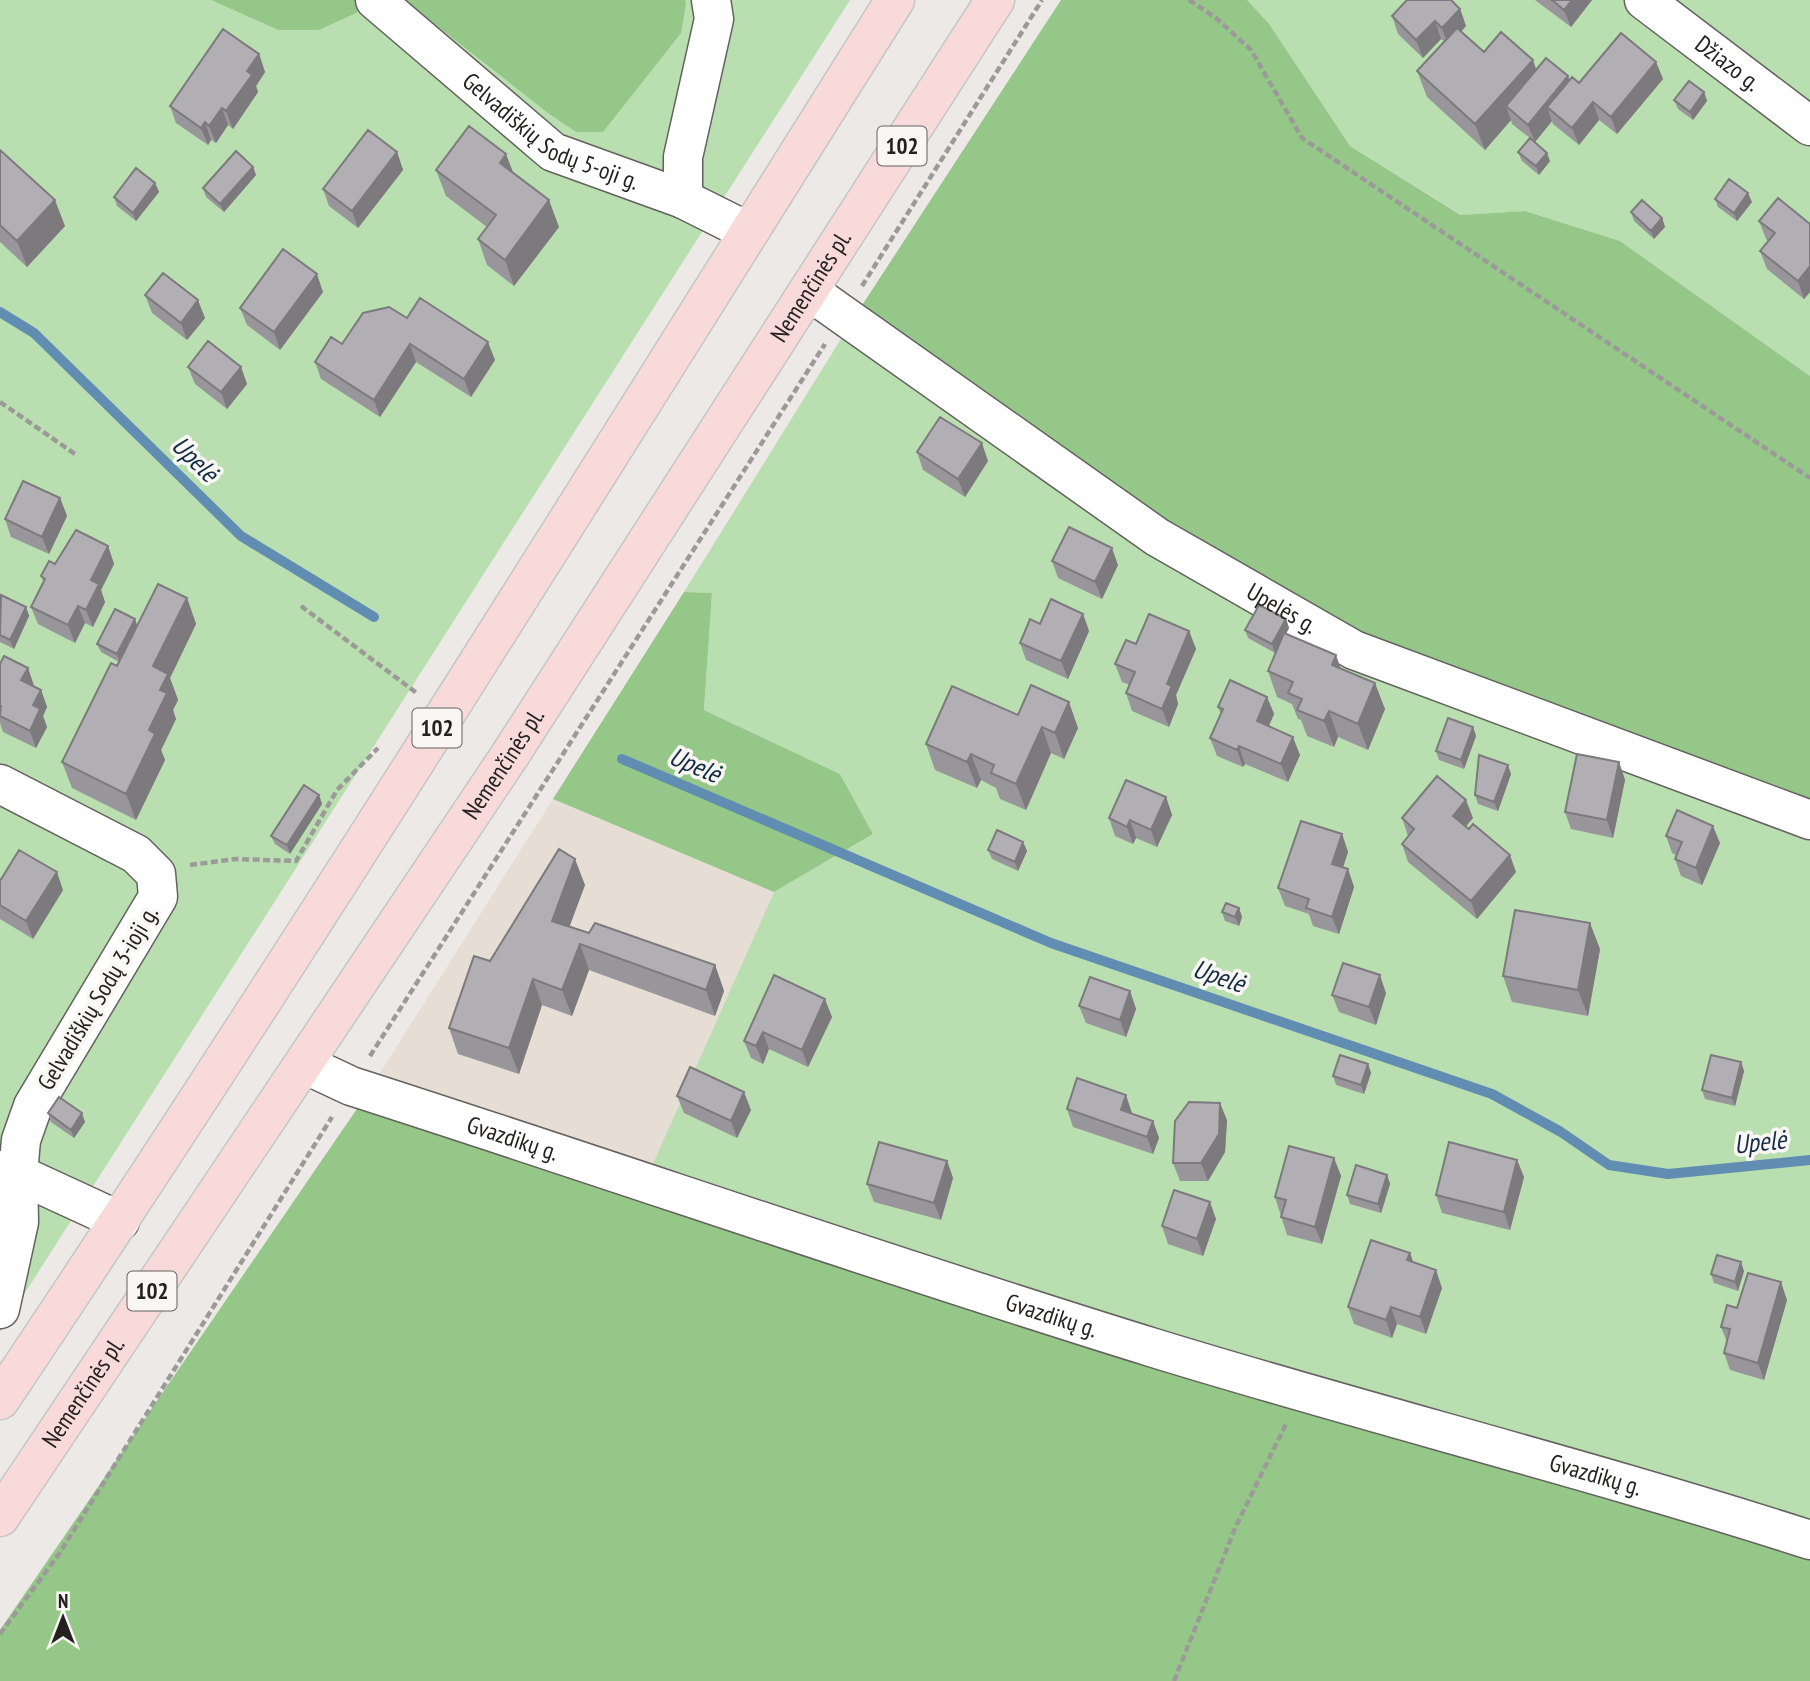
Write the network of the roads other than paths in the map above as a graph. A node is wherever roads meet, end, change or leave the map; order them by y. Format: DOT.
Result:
graph roads {
  1 [pos="374,0"];
  2 [pos="711,0"];
  3 [pos="895,0"];
  4 [pos="995,0"];
  5 [pos="1644,0"];
  6 [pos="1810,125"];
  7 [pos="683,199"];
  8 [pos="749,232"];
  9 [pos="809,291"];
  10 [pos="0,784"];
  11 [pos="1810,820"];
  12 [pos="304,1064"];
  13 [pos="9,1172"];
  14 [pos="120,1221"];
  15 [pos="0,1309"];
  16 [pos="0,1400"];
  17 [pos="0,1517"];
  18 [pos="1810,1540"];
  1 -- 7 [label="street, Gelvadiškių Sodų 5-oji g."];
  2 -- 7 [label="street"];
  3 -- 8 [label="main road, 102"];
  4 -- 9 [label="main road, Nemenčinės pl. / 102"];
  5 -- 6 [label="street, Džiazo g."];
  7 -- 8 [label="street, Gelvadiškių Sodų 5-oji g."];
  8 -- 14 [label="main road, 102"];
  9 -- 11 [label="street, Upelės g."];
  9 -- 12 [label="main road, Nemenčinės pl. / 102"];
  10 -- 13 [label="street, Gelvadiškių Sodų 3-ioji g."];
  12 -- 17 [label="main road, Nemenčinės pl. / 102"];
  12 -- 18 [label="street, Gvazdikų g."];
  13 -- 14 [label="street"];
  13 -- 15 [label="street, Gelvadiškių Sodų 3-ioji g."];
  14 -- 16 [label="main road, 102"];
}
